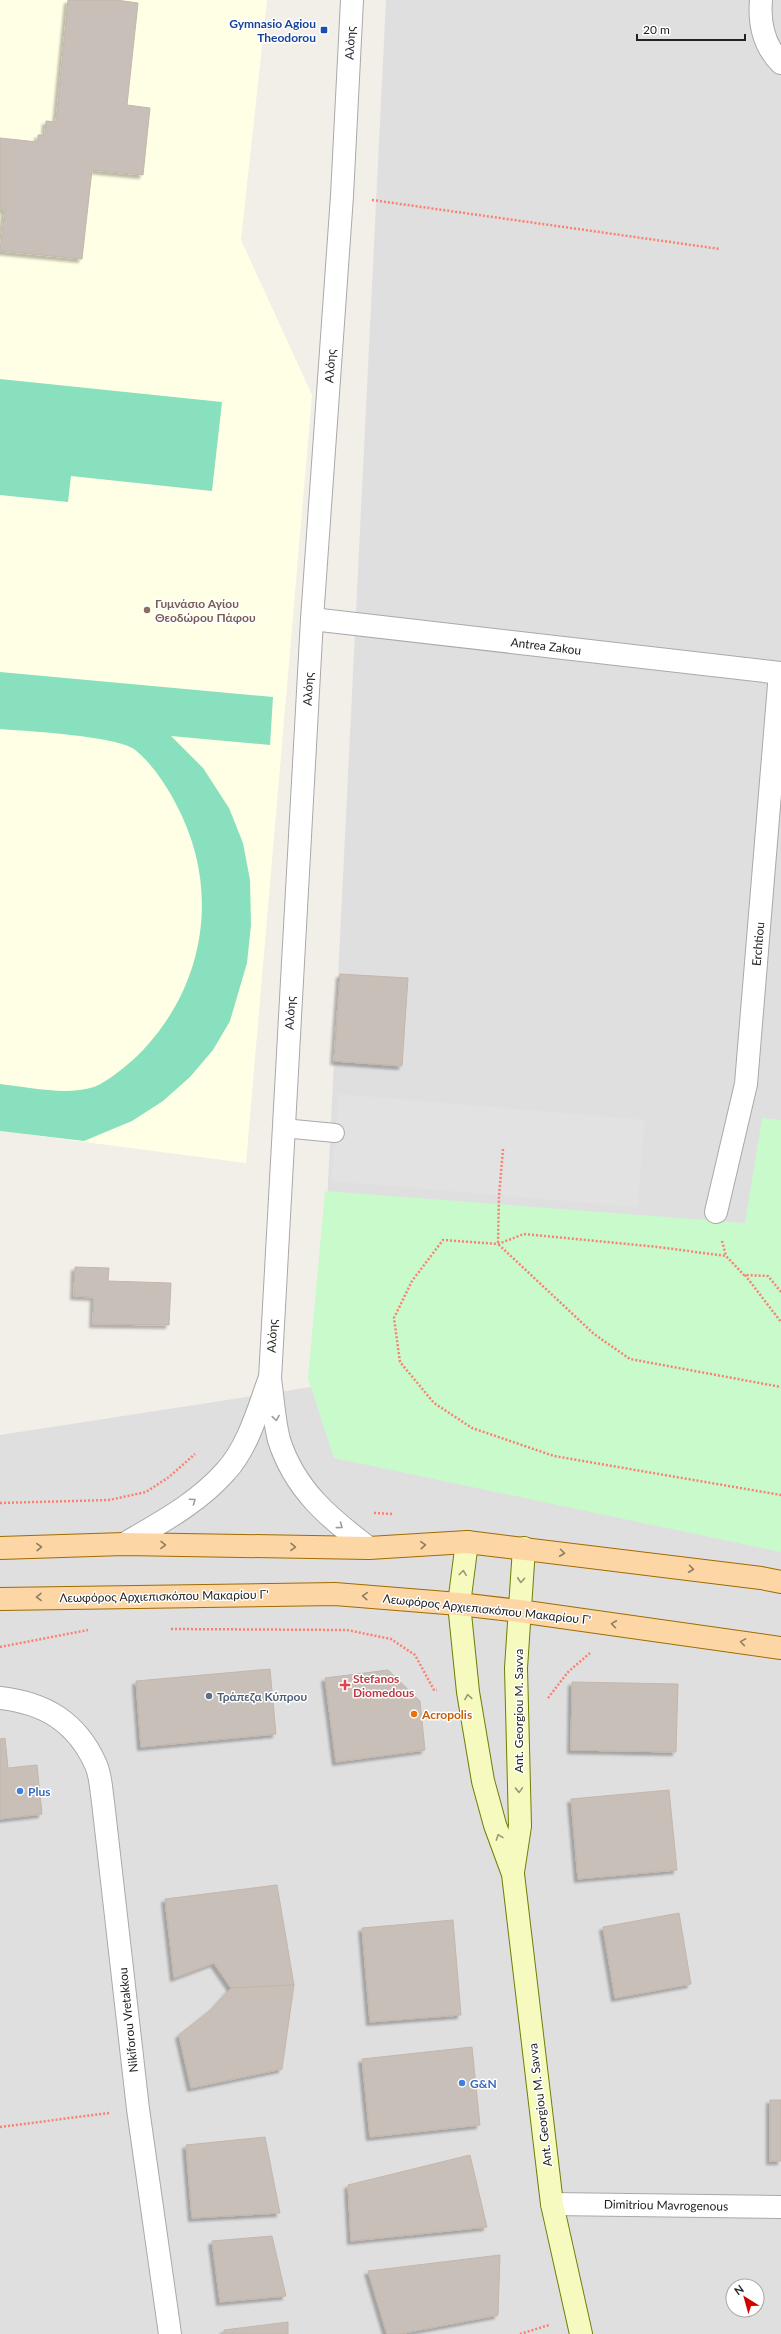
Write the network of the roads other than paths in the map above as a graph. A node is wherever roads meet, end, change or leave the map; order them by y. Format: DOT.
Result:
graph roads {
  1 [pos="352,0"];
  2 [pos="761,0"];
  3 [pos="781,63"];
  4 [pos="312,619"];
  5 [pos="781,673"];
  6 [pos="283,1128"];
  7 [pos="335,1133"];
  8 [pos="716,1212"];
  9 [pos="270,1379"];
  10 [pos="467,1542"];
  11 [pos="124,1544"];
  12 [pos="0,1548"];
  13 [pos="369,1548"];
  14 [pos="524,1548"];
  15 [pos="781,1582"];
  16 [pos="0,1599"];
  17 [pos="459,1604"];
  18 [pos="519,1611"];
  19 [pos="781,1648"];
  20 [pos="0,1698"];
  21 [pos="513,1874"];
  22 [pos="552,2204"];
  23 [pos="781,2207"];
  24 [pos="170,2334"];
  25 [pos="581,2334"];
  1 -- 4 [label="street, Αλόης"];
  2 -- 3 [label="street"];
  4 -- 5 [label="street, Antrea Zakou"];
  4 -- 6 [label="street, Αλόης"];
  5 -- 8 [label="street, Erchtiou"];
  6 -- 7 [label="lane"];
  6 -- 9 [label="street, Αλόης"];
  11 -- 9 [label="street, Αλόης, one-way"];
  9 -- 13 [label="street, Αλόης, one-way"];
  13 -- 10 [label="main road, one-way"];
  10 -- 14 [label="main road"];
  17 -- 10 [label="main road, Ant. Georgiou M. Savva, one-way"];
  12 -- 11 [label="main road, one-way"];
  11 -- 13 [label="main road, one-way"];
  14 -- 15 [label="main road, one-way"];
  14 -- 18 [label="main road, Ant. Georgiou M. Savva, one-way"];
  17 -- 16 [label="main road, Λεωφόρος Αρχιεπισκόπου Μακαρίου Γ', one-way"];
  17 -- 18 [label="main road, Λεωφόρος Αρχιεπισκόπου Μακαρίου Γ'"];
  21 -- 17 [label="main road, Ant. Georgiou M. Savva, one-way"];
  19 -- 18 [label="main road, Λεωφόρος Αρχιεπισκόπου Μακαρίου Γ', one-way"];
  18 -- 21 [label="main road, Ant. Georgiou M. Savva, one-way"];
  20 -- 24 [label="street, Nikiforou Vretakkou"];
  21 -- 22 [label="main road, Ant. Georgiou M. Savva"];
  22 -- 23 [label="street, Dimitriou Mavrogenous"];
  22 -- 25 [label="main road, Ant. Georgiou M. Savva"];
}
